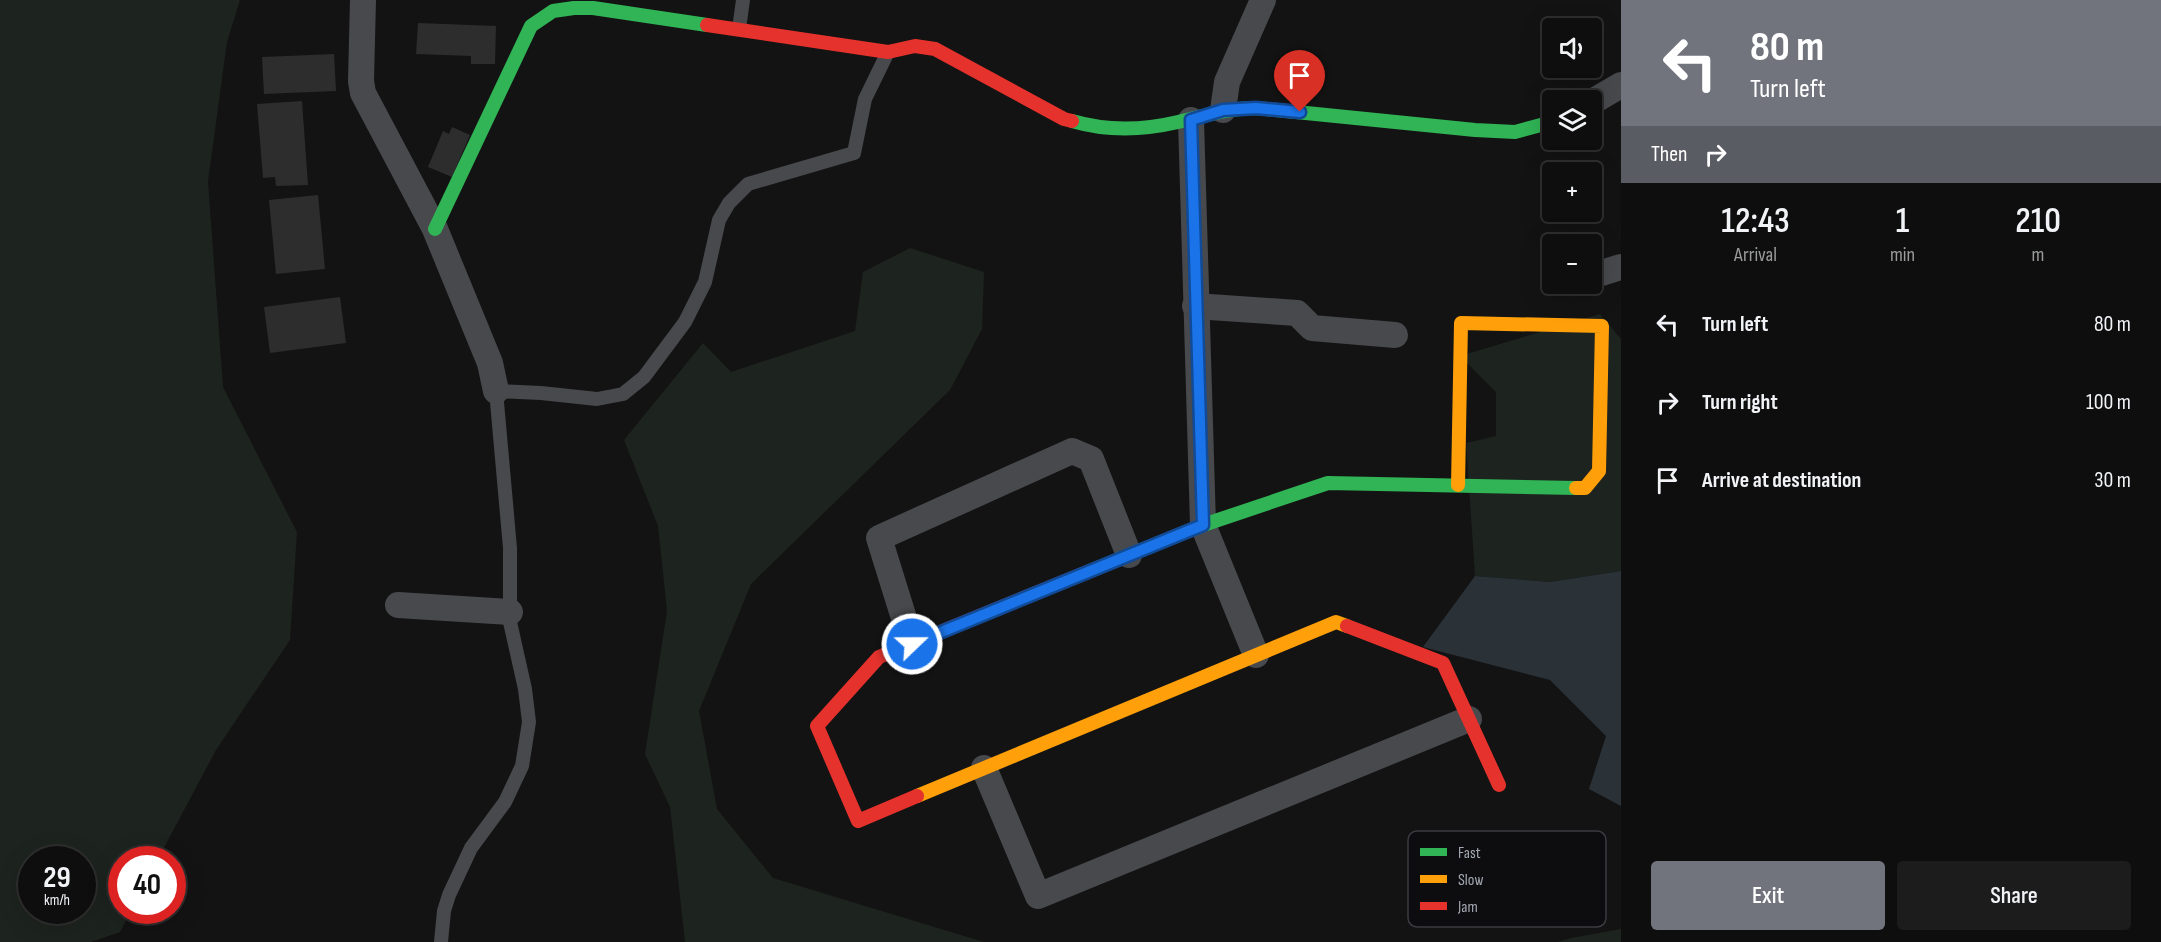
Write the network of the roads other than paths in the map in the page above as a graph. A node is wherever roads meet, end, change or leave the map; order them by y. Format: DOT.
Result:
graph roads {
  1 [pos="363,0"];
  2 [pos="743,0"];
  3 [pos="1263,0"];
  4 [pos="739,29"];
  5 [pos="888,52"];
  6 [pos="1621,85"];
  7 [pos="1602,96"];
  8 [pos="1223,110"];
  9 [pos="1191,120"];
  10 [pos="1542,125"];
  11 [pos="435,229"];
  12 [pos="1621,267"];
  13 [pos="1602,273"];
  14 [pos="1195,306"];
  15 [pos="1395,335"];
  16 [pos="496,391"];
  17 [pos="1458,485"];
  18 [pos="1203,525"];
  19 [pos="1129,555"];
  20 [pos="398,606"];
  21 [pos="510,612"];
  22 [pos="912,644"];
  23 [pos="1256,655"];
  24 [pos="1469,719"];
  25 [pos="984,768"];
  26 [pos="1499,785"];
  27 [pos="441,942"];
  1 -- 11 [label="street"];
  2 -- 4 [label="lane"];
  3 -- 8 [label="street"];
  4 -- 5 [label="street"];
  4 -- 11 [label="street"];
  5 -- 9 [label="street"];
  5 -- 16 [label="lane"];
  6 -- 7 [label="street"];
  8 -- 9 [label="street"];
  8 -- 10 [label="street"];
  9 -- 14 [label="street"];
  11 -- 16 [label="street"];
  12 -- 13 [label="street"];
  14 -- 15 [label="street"];
  14 -- 18 [label="street"];
  16 -- 21 [label="lane"];
  17 -- 17 [label="street"];
  17 -- 18 [label="street"];
  18 -- 19 [label="street"];
  18 -- 23 [label="street"];
  19 -- 22 [label="street"];
  19 -- 22 [label="street"];
  20 -- 21 [label="street"];
  21 -- 27 [label="lane"];
  22 -- 25 [label="street"];
  23 -- 24 [label="street"];
  23 -- 25 [label="street"];
  24 -- 25 [label="street"];
  24 -- 26 [label="street"];
}
